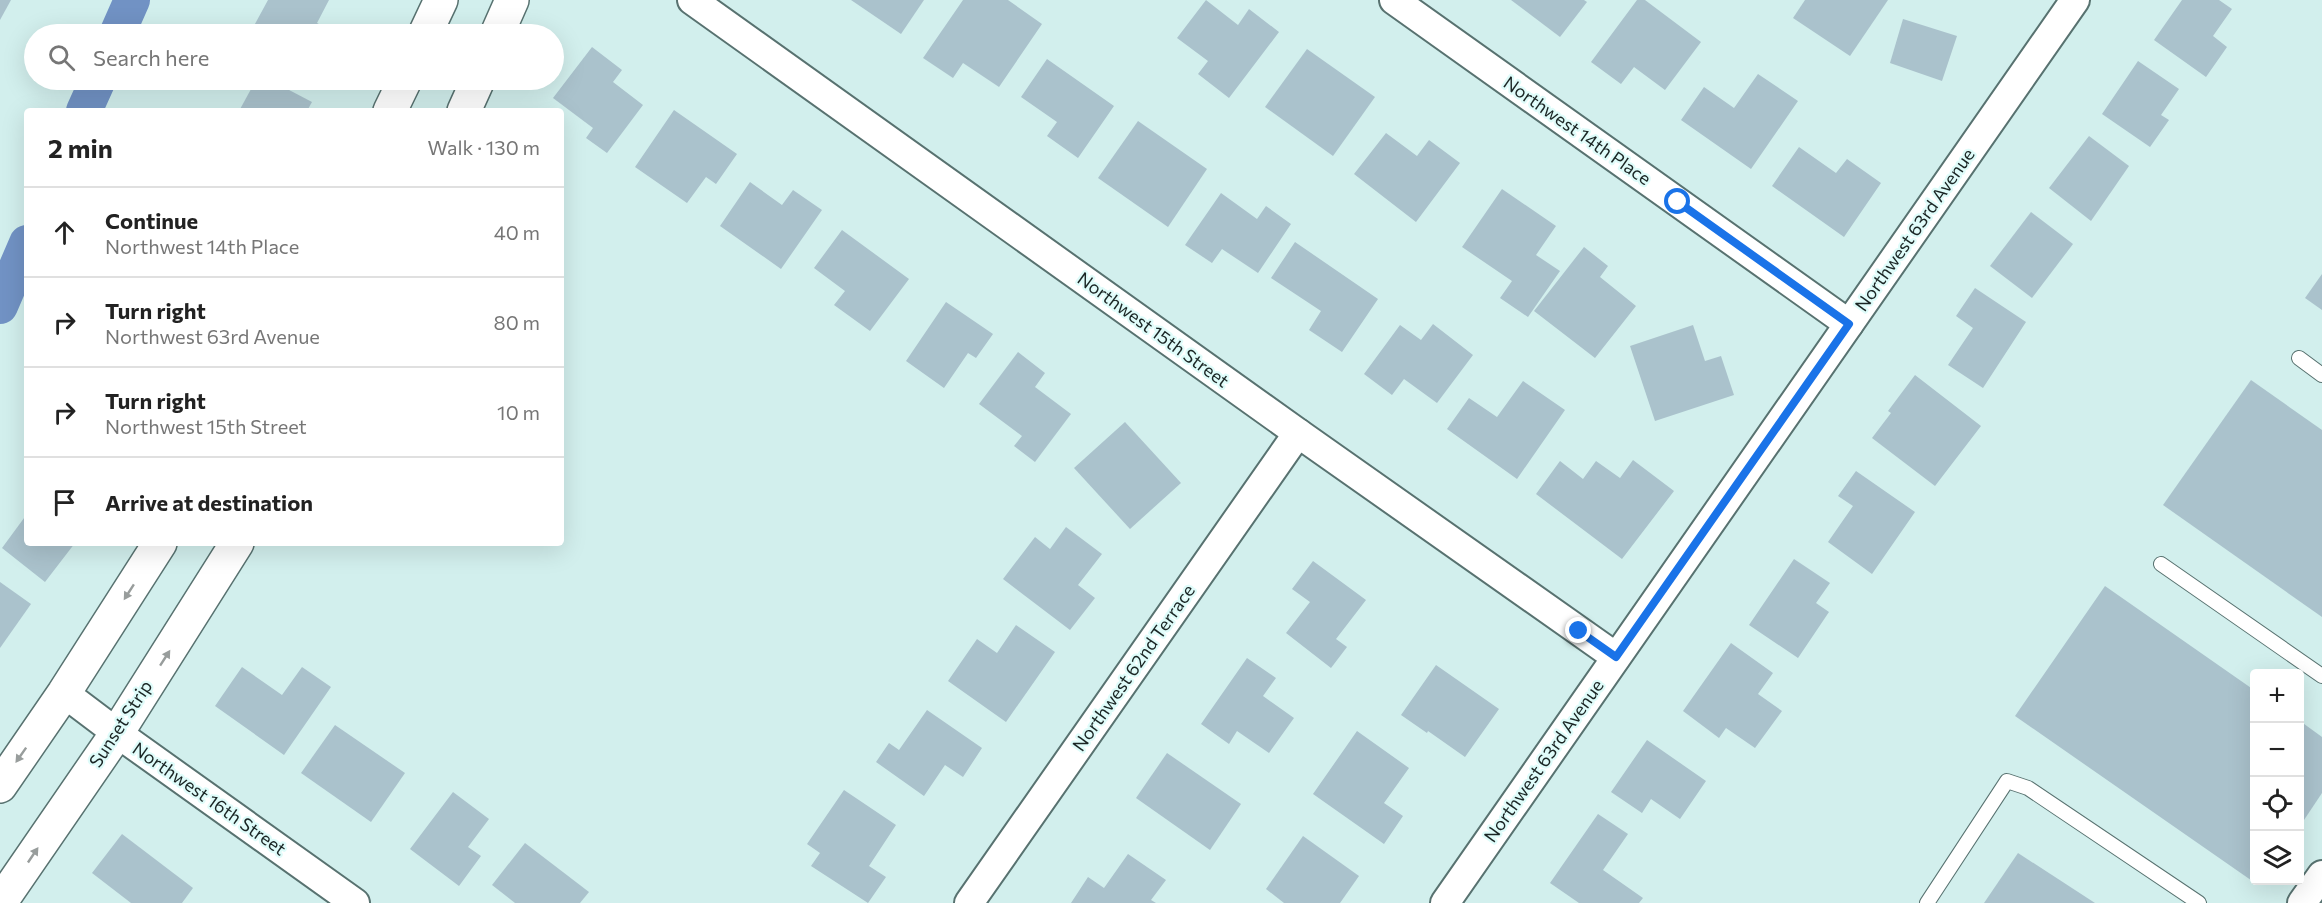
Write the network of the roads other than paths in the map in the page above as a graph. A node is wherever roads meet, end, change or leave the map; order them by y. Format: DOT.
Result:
graph roads {
  1 [pos="441,0"];
  2 [pos="512,0"];
  3 [pos="692,0"];
  4 [pos="1394,0"];
  5 [pos="2064,4"];
  6 [pos="430,24"];
  7 [pos="501,24"];
  8 [pos="400,90"];
  9 [pos="473,90"];
  10 [pos="391,108"];
  11 [pos="465,108"];
  12 [pos="1849,324"];
  13 [pos="2299,358"];
  14 [pos="2322,375"];
  15 [pos="1298,434"];
  16 [pos="158,546"];
  17 [pos="235,546"];
  18 [pos="2161,564"];
  19 [pos="1616,657"];
  20 [pos="2322,676"];
  21 [pos="64,693"];
  22 [pos="117,733"];
  23 [pos="0,786"];
  24 [pos="2322,875"];
  25 [pos="0,903"];
  26 [pos="356,903"];
  27 [pos="969,903"];
  28 [pos="1445,903"];
  29 [pos="1927,903"];
  30 [pos="2199,903"];
  31 [pos="2302,903"];
  1 -- 6 [label="street"];
  2 -- 7 [label="street"];
  3 -- 15 [label="street, Northwest 15th Street"];
  4 -- 12 [label="street, Northwest 14th Place"];
  5 -- 12 [label="street, Northwest 63rd Avenue"];
  8 -- 10 [label="street"];
  9 -- 11 [label="street"];
  12 -- 19 [label="street, Northwest 63rd Avenue"];
  13 -- 14 [label="lane"];
  15 -- 19 [label="street, Northwest 15th Street"];
  15 -- 27 [label="street, Northwest 62nd Terrace"];
  16 -- 21 [label="street, one-way"];
  22 -- 17 [label="street, Sunset Strip, one-way"];
  18 -- 20 [label="lane"];
  19 -- 28 [label="street, Northwest 63rd Avenue"];
  21 -- 22 [label="street, Northwest 16th Street"];
  21 -- 23 [label="street, one-way"];
  25 -- 22 [label="street, Sunset Strip, one-way"];
  22 -- 26 [label="street, Northwest 16th Street"];
  24 -- 31 [label="street"];
  29 -- 30 [label="lane"];
}
